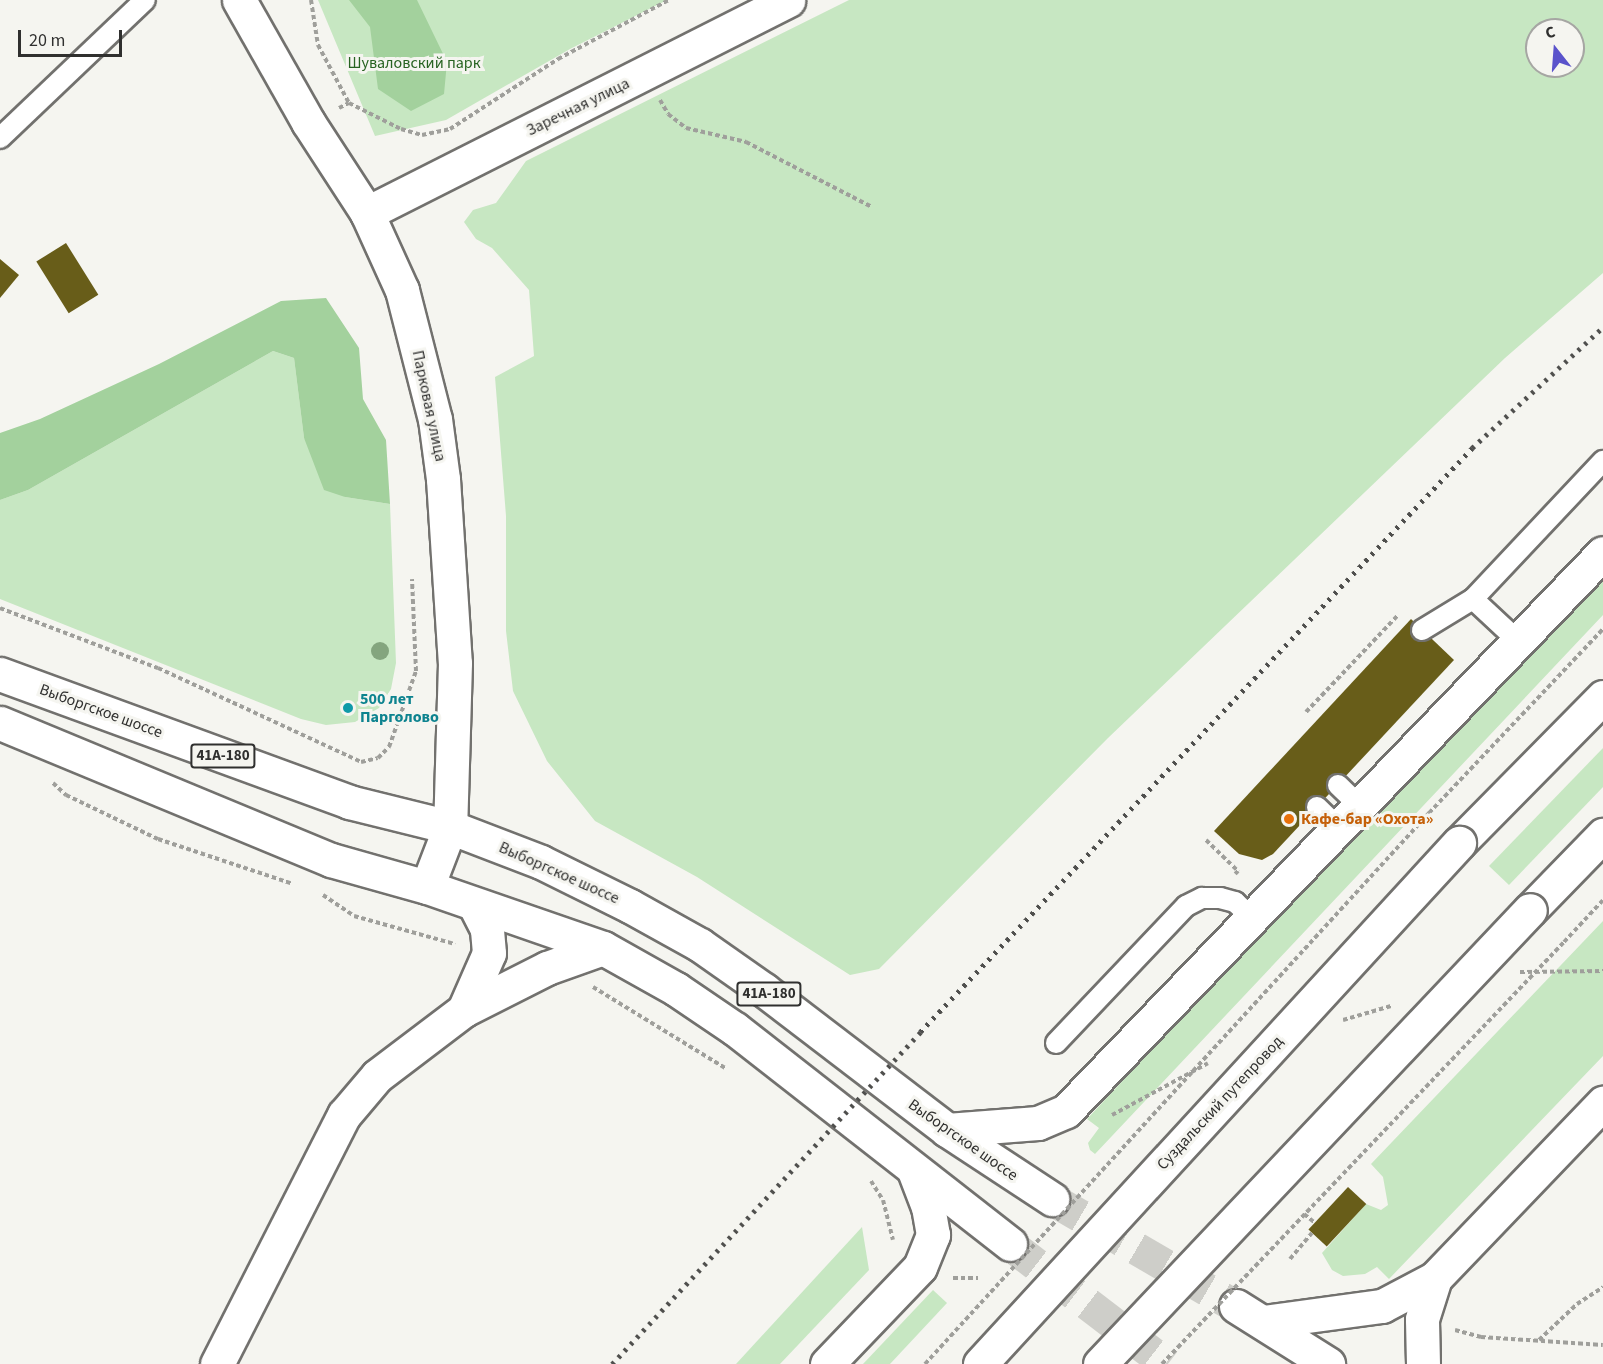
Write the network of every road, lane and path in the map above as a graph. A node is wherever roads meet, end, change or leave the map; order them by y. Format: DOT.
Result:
graph roads {
  1 [pos="145,0"];
  2 [pos="239,0"];
  3 [pos="311,0"];
  4 [pos="669,0"];
  5 [pos="788,0"];
  6 [pos="645,74"];
  7 [pos="349,104"];
  8 [pos="309,123"];
  9 [pos="0,138"];
  10 [pos="872,207"];
  11 [pos="367,213"];
  12 [pos="1603,461"];
  13 [pos="1603,553"];
  14 [pos="412,566"];
  15 [pos="1473,599"];
  16 [pos="0,608"];
  17 [pos="1428,626"];
  18 [pos="1603,629"];
  19 [pos="1518,641"];
  20 [pos="0,674"];
  21 [pos="1603,697"];
  22 [pos="1306,712"];
  23 [pos="0,723"];
  24 [pos="66,795"];
  25 [pos="450,827"];
  26 [pos="1603,835"];
  27 [pos="1206,840"];
  28 [pos="1238,871"];
  29 [pos="299,886"];
  30 [pos="427,887"];
  31 [pos="321,893"];
  32 [pos="1603,900"];
  33 [pos="475,905"];
  34 [pos="1253,919"];
  35 [pos="603,948"];
  36 [pos="489,953"];
  37 [pos="547,968"];
  38 [pos="464,1010"];
  39 [pos="1056,1043"];
  40 [pos="729,1070"];
  41 [pos="1603,1103"];
  42 [pos="947,1130"];
  43 [pos="864,1171"];
  44 [pos="914,1172"];
  45 [pos="1052,1199"];
  46 [pos="1304,1214"];
  47 [pos="1315,1223"];
  48 [pos="1312,1233"];
  49 [pos="1010,1244"];
  50 [pos="894,1247"];
  51 [pos="1290,1259"];
  52 [pos="978,1278"];
  53 [pos="1435,1278"];
  54 [pos="948,1280"];
  55 [pos="1603,1287"];
  56 [pos="1449,1329"];
  57 [pos="1538,1341"];
  58 [pos="1603,1345"];
  59 [pos="217,1364"];
  60 [pos="827,1364"];
  61 [pos="925,1364"];
  62 [pos="980,1364"];
  63 [pos="1100,1364"];
  64 [pos="1161,1364"];
  65 [pos="1328,1364"];
  66 [pos="1423,1364"];
  1 -- 9 [label="lane"];
  2 -- 8 [label="main road, Парковая улица"];
  3 -- 7 [label="path"];
  4 -- 7 [label="path"];
  5 -- 6 [label="main road, Заречная улица"];
  6 -- 10 [label="path"];
  6 -- 11 [label="main road, Заречная улица"];
  7 -- 8 [label="path"];
  8 -- 11 [label="main road, Парковая улица"];
  11 -- 25 [label="main road, Парковая улица"];
  12 -- 15 [label="lane"];
  13 -- 19 [label="main road"];
  14 -- 16 [label="path"];
  15 -- 17 [label="lane"];
  15 -- 19 [label="lane"];
  17 -- 22 [label="path"];
  18 -- 61 [label="path, bridge"];
  19 -- 34 [label="main road"];
  20 -- 25 [label="main road, Выборгское шоссе / 41А-180"];
  21 -- 62 [label="main road, Суздальский путепровод, bridge"];
  23 -- 30 [label="main road, 41А-180"];
  24 -- 29 [label="path"];
  25 -- 30 [label="main road, Парковая улица"];
  25 -- 42 [label="main road, Выборгское шоссе / 41А-180"];
  26 -- 63 [label="main road, bridge"];
  27 -- 28 [label="path"];
  30 -- 33 [label="main road, 41А-180"];
  31 -- 36 [label="path"];
  32 -- 46 [label="path, bridge"];
  33 -- 35 [label="main road, 41А-180"];
  33 -- 36 [label="main road"];
  34 -- 39 [label="lane"];
  34 -- 42 [label="main road"];
  35 -- 37 [label="main road"];
  35 -- 44 [label="main road, 41А-180"];
  36 -- 38 [label="main road"];
  37 -- 38 [label="main road"];
  37 -- 40 [label="path"];
  38 -- 59 [label="main road"];
  41 -- 53 [label="main road"];
  42 -- 45 [label="main road, Выборгское шоссе / 41А-180"];
  43 -- 50 [label="path"];
  44 -- 49 [label="main road, 41А-180"];
  44 -- 60 [label="main road"];
  46 -- 47 [label="path"];
  46 -- 64 [label="path, bridge"];
  48 -- 51 [label="path"];
  52 -- 54 [label="path"];
  53 -- 65 [label="main road"];
  53 -- 66 [label="main road"];
  55 -- 57 [label="path"];
  56 -- 57 [label="path"];
  57 -- 58 [label="path"];
}
